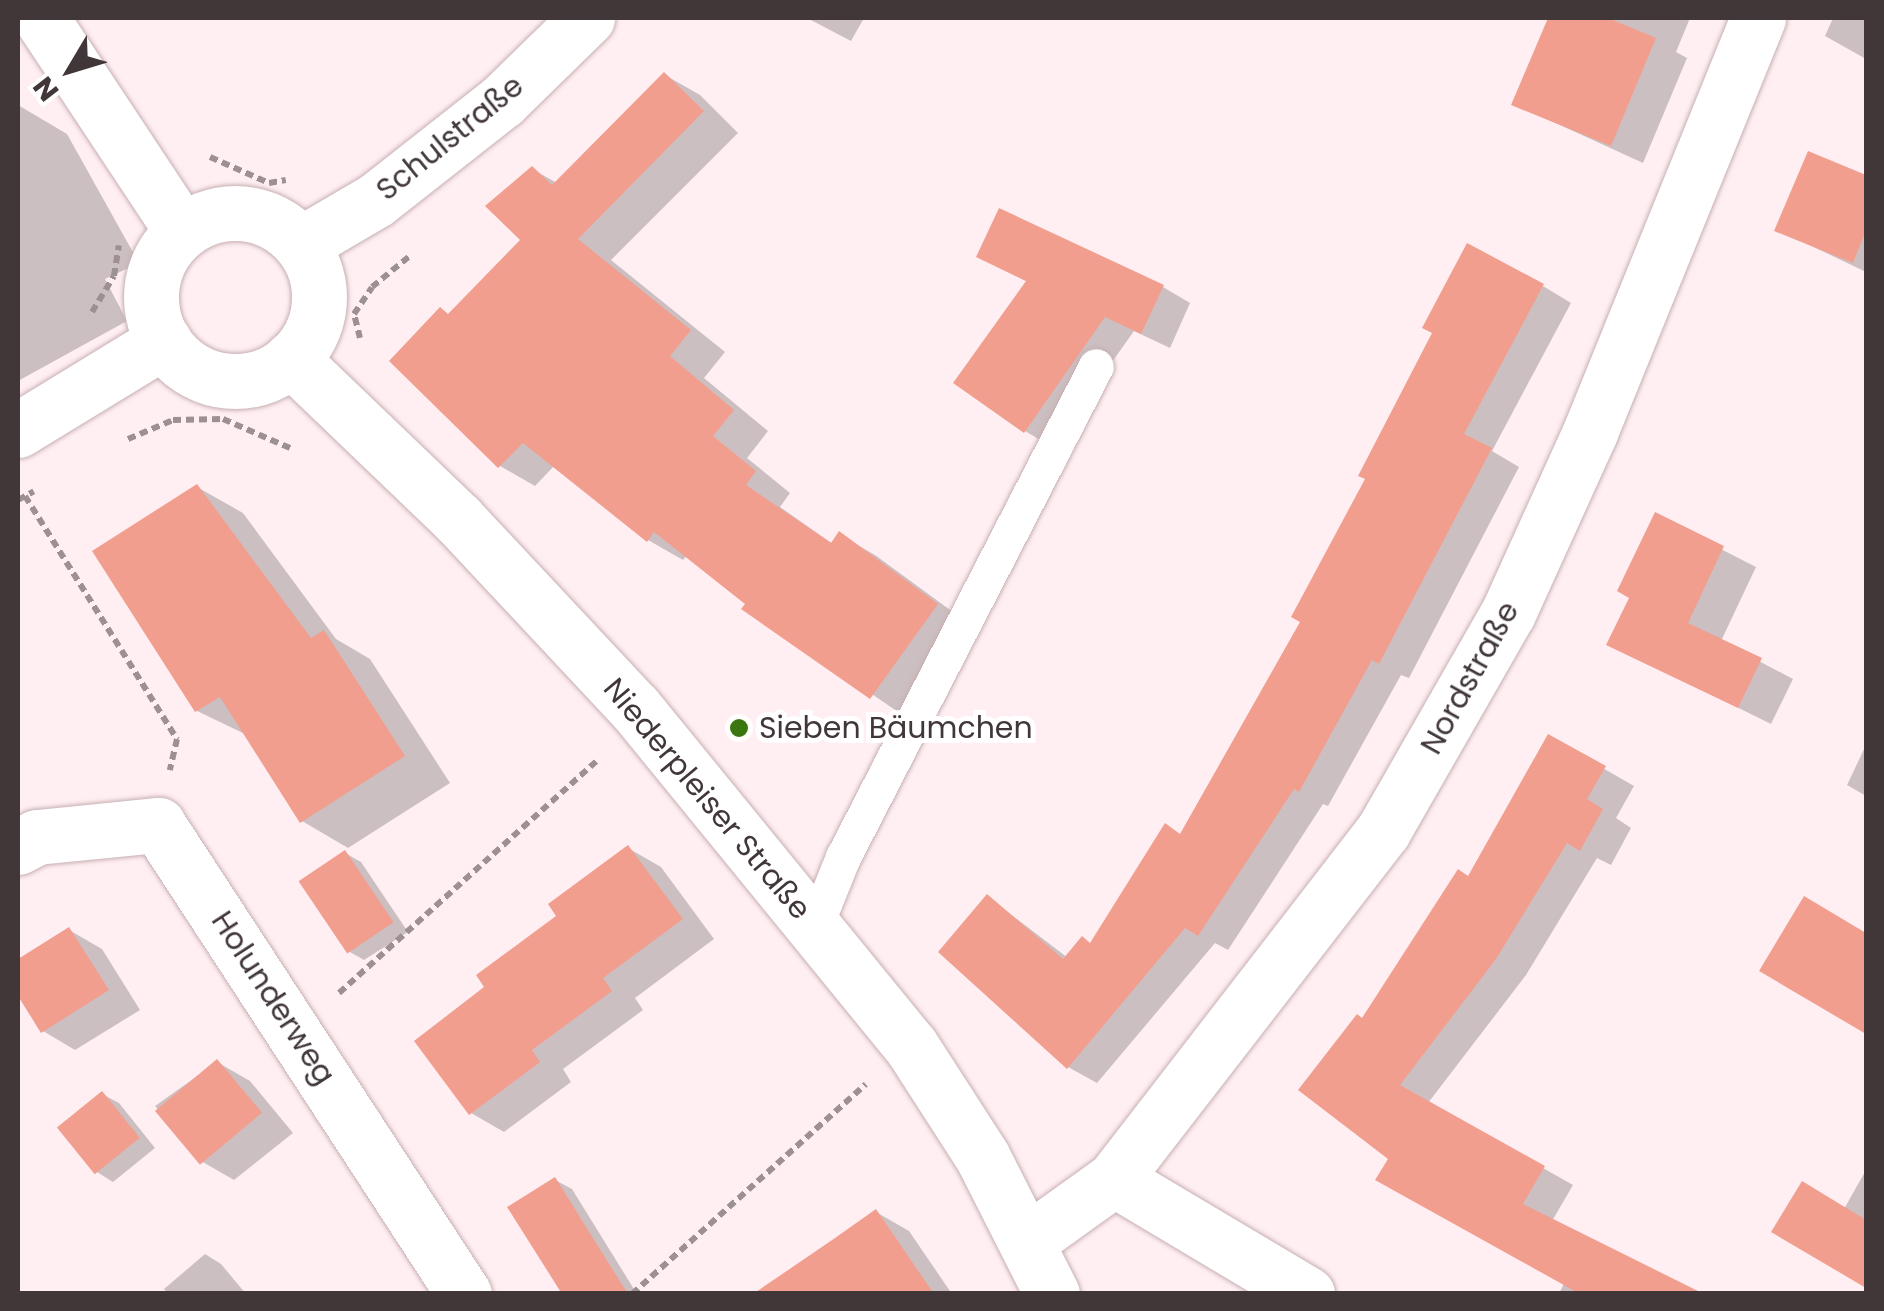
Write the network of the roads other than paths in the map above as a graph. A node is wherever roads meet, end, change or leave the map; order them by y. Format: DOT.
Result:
graph roads {
  1 [pos="41,18"];
  2 [pos="1758,18"];
  3 [pos="570,24"];
  4 [pos="182,231"];
  5 [pos="301,244"];
  6 [pos="164,341"];
  7 [pos="292,359"];
  8 [pos="1096,366"];
  9 [pos="18,430"];
  10 [pos="18,847"];
  11 [pos="814,929"];
  12 [pos="1114,1179"];
  13 [pos="1029,1240"];
  14 [pos="464,1294"];
  15 [pos="1052,1294"];
  16 [pos="1307,1294"];
  1 -- 4 [label="street"];
  2 -- 12 [label="street, Nordstraße"];
  3 -- 5 [label="street, Schulstraße"];
  4 -- 5 [label="street"];
  4 -- 6 [label="street"];
  5 -- 7 [label="street"];
  6 -- 7 [label="street"];
  6 -- 9 [label="street"];
  7 -- 11 [label="street, Niederpleiser Straße"];
  8 -- 11 [label="lane"];
  10 -- 14 [label="street, Holunderweg"];
  11 -- 13 [label="street, Niederpleiser Straße"];
  12 -- 13 [label="street, Nordstraße"];
  12 -- 16 [label="street"];
  13 -- 15 [label="street, Niederpleiser Straße"];
}
